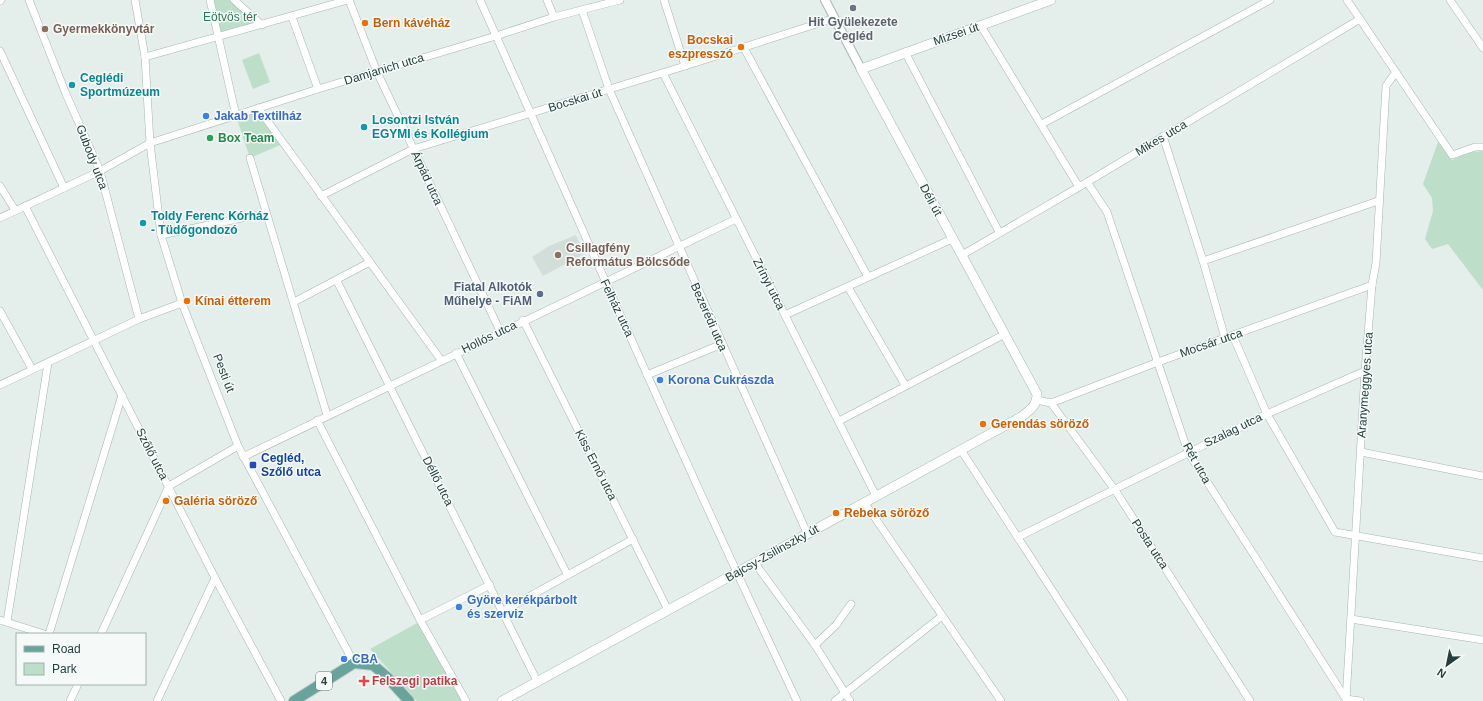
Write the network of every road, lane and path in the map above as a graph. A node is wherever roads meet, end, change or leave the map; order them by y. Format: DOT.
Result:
graph roads {
  1 [pos="29,0"];
  2 [pos="135,0"];
  3 [pos="210,0"];
  4 [pos="234,0"];
  5 [pos="349,0"];
  6 [pos="480,0"];
  7 [pos="547,0"];
  8 [pos="620,0"];
  9 [pos="664,0"];
  10 [pos="825,0"];
  11 [pos="1051,0"];
  12 [pos="1270,0"];
  13 [pos="1347,0"];
  14 [pos="1450,0"];
  15 [pos="582,10"];
  16 [pos="292,17"];
  17 [pos="554,17"];
  18 [pos="835,18"];
  19 [pos="1360,19"];
  20 [pos="262,25"];
  21 [pos="981,26"];
  22 [pos="496,36"];
  23 [pos="218,37"];
  24 [pos="744,48"];
  25 [pos="1483,48"];
  26 [pos="0,51"];
  27 [pos="905,52"];
  28 [pos="145,57"];
  29 [pos="685,66"];
  30 [pos="861,69"];
  31 [pos="376,72"];
  32 [pos="1396,72"];
  33 [pos="663,73"];
  34 [pos="318,89"];
  35 [pos="609,90"];
  36 [pos="258,108"];
  37 [pos="529,114"];
  38 [pos="236,116"];
  39 [pos="1042,124"];
  40 [pos="1163,136"];
  41 [pos="150,143"];
  42 [pos="1483,147"];
  43 [pos="413,149"];
  44 [pos="250,158"];
  45 [pos="100,171"];
  46 [pos="1087,182"];
  47 [pos="0,186"];
  48 [pos="1079,187"];
  49 [pos="64,188"];
  50 [pos="321,196"];
  51 [pos="1378,201"];
  52 [pos="25,206"];
  53 [pos="15,210"];
  54 [pos="266,213"];
  55 [pos="0,218"];
  56 [pos="736,219"];
  57 [pos="999,232"];
  58 [pos="161,235"];
  59 [pos="952,239"];
  60 [pos="677,246"];
  61 [pos="962,255"];
  62 [pos="1203,260"];
  63 [pos="370,262"];
  64 [pos="868,277"];
  65 [pos="336,281"];
  66 [pos="604,282"];
  67 [pos="1372,285"];
  68 [pos="848,287"];
  69 [pos="294,302"];
  70 [pos="182,303"];
  71 [pos="0,312"];
  72 [pos="785,315"];
  73 [pos="139,319"];
  74 [pos="523,320"];
  75 [pos="500,331"];
  76 [pos="1005,334"];
  77 [pos="1233,336"];
  78 [pos="1225,338"];
  79 [pos="95,341"];
  80 [pos="722,344"];
  81 [pos="456,353"];
  82 [pos="441,360"];
  83 [pos="1158,362"];
  84 [pos="48,363"];
  85 [pos="32,370"];
  86 [pos="1364,372"];
  87 [pos="647,375"];
  88 [pos="0,385"];
  89 [pos="390,386"];
  90 [pos="906,386"];
  91 [pos="122,394"];
  92 [pos="1037,400"];
  93 [pos="1051,403"];
  94 [pos="1267,414"];
  95 [pos="327,415"];
  96 [pos="317,420"];
  97 [pos="839,421"];
  98 [pos="238,446"];
  99 [pos="961,450"];
  100 [pos="1188,452"];
  101 [pos="1361,452"];
  102 [pos="244,457"];
  103 [pos="1483,476"];
  104 [pos="169,486"];
  105 [pos="1115,490"];
  106 [pos="876,496"];
  107 [pos="864,502"];
  108 [pos="807,533"];
  109 [pos="1354,535"];
  110 [pos="1018,537"];
  111 [pos="633,539"];
  112 [pos="1483,558"];
  113 [pos="754,562"];
  114 [pos="736,572"];
  115 [pos="567,574"];
  116 [pos="215,578"];
  117 [pos="490,585"];
  118 [pos="851,604"];
  119 [pos="668,610"];
  120 [pos="503,611"];
  121 [pos="942,616"];
  122 [pos="1351,619"];
  123 [pos="420,620"];
  124 [pos="4,621"];
  125 [pos="41,633"];
  126 [pos="49,633"];
  127 [pos="101,633"];
  128 [pos="1483,640"];
  129 [pos="815,645"];
  130 [pos="354,663"];
  131 [pos="537,681"];
  132 [pos="78,685"];
  133 [pos="847,693"];
  134 [pos="1346,700"];
  135 [pos="70,701"];
  136 [pos="157,701"];
  137 [pos="281,701"];
  138 [pos="294,701"];
  139 [pos="409,701"];
  140 [pos="466,701"];
  141 [pos="502,701"];
  142 [pos="797,701"];
  143 [pos="835,701"];
  144 [pos="850,701"];
  145 [pos="1001,701"];
  146 [pos="1124,701"];
  147 [pos="1250,701"];
  148 [pos="1360,701"];
  1 -- 45 [label="street, Gubody utca"];
  2 -- 28 [label="street, Pesti út"];
  3 -- 23 [label="street"];
  4 -- 20 [label="street"];
  5 -- 16 [label="street"];
  5 -- 31 [label="street, Árpád utca"];
  6 -- 22 [label="street, Felház utca"];
  7 -- 17 [label="street"];
  8 -- 15 [label="street, Damjanich utca"];
  9 -- 29 [label="street"];
  10 -- 18 [label="street, Déli út"];
  11 -- 21 [label="main road, Mizsei út"];
  12 -- 39 [label="street"];
  13 -- 19 [label="street"];
  14 -- 25 [label="street"];
  15 -- 17 [label="street, Damjanich utca"];
  15 -- 35 [label="street, Bezerédi utca"];
  16 -- 20 [label="street"];
  16 -- 34 [label="street"];
  17 -- 22 [label="street, Damjanich utca"];
  18 -- 24 [label="street, Bocskai út"];
  18 -- 30 [label="street, Déli út"];
  19 -- 32 [label="street"];
  19 -- 40 [label="street, Mikes utca"];
  20 -- 23 [label="street"];
  21 -- 27 [label="main road, Mizsei út"];
  21 -- 39 [label="street"];
  22 -- 31 [label="street, Damjanich utca"];
  22 -- 37 [label="street, Felház utca"];
  23 -- 28 [label="street"];
  23 -- 38 [label="street"];
  24 -- 29 [label="street, Bocskai út"];
  24 -- 64 [label="street"];
  26 -- 49 [label="street"];
  27 -- 30 [label="main road, Mizsei út"];
  27 -- 57 [label="street"];
  28 -- 41 [label="street, Pesti út"];
  29 -- 33 [label="street, Bocskai út"];
  30 -- 59 [label="main road, Déli út"];
  31 -- 34 [label="street, Damjanich utca"];
  31 -- 43 [label="street, Árpád utca"];
  32 -- 42 [label="street"];
  32 -- 51 [label="street, Aranymeggyes utca"];
  33 -- 35 [label="street, Bocskai út"];
  33 -- 56 [label="street, Zrínyi utca"];
  34 -- 36 [label="street, Damjanich utca"];
  35 -- 37 [label="street, Bocskai út"];
  35 -- 60 [label="street, Bezerédi utca"];
  36 -- 38 [label="street, Damjanich utca"];
  36 -- 50 [label="street"];
  37 -- 43 [label="street, Bocskai út"];
  37 -- 66 [label="street, Felház utca"];
  38 -- 41 [label="street, Damjanich utca"];
  39 -- 48 [label="street"];
  40 -- 46 [label="street, Mikes utca"];
  40 -- 62 [label="street"];
  41 -- 45 [label="street, Damjanich utca"];
  41 -- 58 [label="street, Pesti út"];
  43 -- 50 [label="street, Bocskai út"];
  43 -- 75 [label="street, Árpád utca"];
  44 -- 54 [label="street"];
  45 -- 49 [label="street, Damjanich utca"];
  45 -- 73 [label="street, Gubody utca"];
  46 -- 48 [label="street, Mikes utca"];
  46 -- 83 [label="street, Rét utca"];
  47 -- 53 [label="street"];
  48 -- 57 [label="street, Mikes utca"];
  49 -- 52 [label="street, Damjanich utca"];
  50 -- 63 [label="street"];
  51 -- 62 [label="street"];
  51 -- 67 [label="street, Aranymeggyes utca"];
  52 -- 53 [label="street, Damjanich utca"];
  52 -- 79 [label="street, Szőlő utca"];
  53 -- 55 [label="street, Damjanich utca"];
  54 -- 58 [label="street"];
  54 -- 69 [label="street"];
  56 -- 60 [label="street, Hollós utca"];
  56 -- 72 [label="street, Zrínyi utca"];
  57 -- 61 [label="street, Mikes utca"];
  58 -- 70 [label="street, Pesti út"];
  59 -- 61 [label="main road, Déli út"];
  59 -- 64 [label="street"];
  60 -- 66 [label="street, Hollós utca"];
  60 -- 80 [label="street, Bezerédi utca"];
  61 -- 76 [label="main road, Déli út"];
  62 -- 78 [label="street"];
  63 -- 65 [label="street"];
  63 -- 82 [label="street"];
  64 -- 68 [label="street"];
  65 -- 69 [label="street"];
  65 -- 89 [label="street, Déllő utca"];
  66 -- 74 [label="street, Hollós utca"];
  66 -- 87 [label="street, Felház utca"];
  67 -- 77 [label="street, Mocsár utca"];
  67 -- 86 [label="street, Aranymeggyes utca"];
  68 -- 72 [label="street"];
  68 -- 90 [label="street"];
  69 -- 95 [label="street"];
  70 -- 73 [label="street"];
  70 -- 98 [label="street, Pesti út"];
  71 -- 85 [label="street"];
  72 -- 97 [label="street, Zrínyi utca"];
  73 -- 79 [label="street"];
  74 -- 75 [label="street, Hollós utca"];
  74 -- 111 [label="street, Kiss Ernő utca"];
  75 -- 81 [label="street, Hollós utca"];
  76 -- 90 [label="street"];
  76 -- 92 [label="main road, Déli út"];
  77 -- 78 [label="street, Mocsár utca"];
  77 -- 94 [label="street"];
  78 -- 83 [label="street, Mocsár utca"];
  79 -- 84 [label="street"];
  79 -- 91 [label="street, Szőlő utca"];
  80 -- 87 [label="street"];
  80 -- 108 [label="street, Bezerédi utca"];
  81 -- 82 [label="street, Hollós utca"];
  81 -- 115 [label="street"];
  82 -- 89 [label="street, Hollós utca"];
  83 -- 93 [label="street, Mocsár utca"];
  83 -- 100 [label="street, Rét utca"];
  84 -- 85 [label="street"];
  84 -- 124 [label="street"];
  85 -- 88 [label="street"];
  86 -- 94 [label="street, Szalag utca"];
  86 -- 101 [label="street, Aranymeggyes utca"];
  87 -- 114 [label="street, Felház utca"];
  89 -- 95 [label="street, Hollós utca"];
  89 -- 117 [label="street, Déllő utca"];
  90 -- 97 [label="street"];
  91 -- 104 [label="street, Szőlő utca"];
  91 -- 126 [label="street"];
  92 -- 93 [label="street"];
  92 -- 99 [label="main road, Bajcsy-Zsilinszky út"];
  93 -- 105 [label="street, Posta utca"];
  94 -- 100 [label="street, Szalag utca"];
  94 -- 109 [label="street"];
  95 -- 96 [label="street, Hollós utca"];
  96 -- 102 [label="street, Hollós utca"];
  96 -- 123 [label="street"];
  97 -- 106 [label="street, Zrínyi utca"];
  98 -- 102 [label="street, Pesti út"];
  98 -- 104 [label="street"];
  99 -- 106 [label="main road, Bajcsy-Zsilinszky út"];
  99 -- 110 [label="street"];
  100 -- 105 [label="street, Szalag utca"];
  100 -- 134 [label="street, Rét utca"];
  101 -- 103 [label="street"];
  101 -- 109 [label="street, Aranymeggyes utca"];
  102 -- 130 [label="street, Pesti út"];
  104 -- 116 [label="street, Szőlő utca"];
  104 -- 127 [label="street"];
  105 -- 110 [label="street, Szalag utca"];
  105 -- 147 [label="street, Posta utca"];
  106 -- 107 [label="main road, Bajcsy-Zsilinszky út"];
  107 -- 108 [label="main road, Bajcsy-Zsilinszky út"];
  107 -- 121 [label="street"];
  108 -- 113 [label="main road, Bajcsy-Zsilinszky út"];
  109 -- 112 [label="street"];
  109 -- 122 [label="street, Aranymeggyes utca"];
  110 -- 146 [label="street"];
  111 -- 115 [label="street"];
  111 -- 119 [label="street, Kiss Ernő utca"];
  113 -- 114 [label="main road, Bajcsy-Zsilinszky út"];
  113 -- 129 [label="street"];
  114 -- 119 [label="main road, Bajcsy-Zsilinszky út"];
  114 -- 142 [label="street, Felház utca"];
  115 -- 120 [label="street"];
  116 -- 136 [label="street"];
  116 -- 137 [label="street, Szőlő utca"];
  117 -- 120 [label="street, Déllő utca"];
  117 -- 123 [label="street"];
  118 -- 129 [label="street"];
  119 -- 131 [label="main road, Bajcsy-Zsilinszky út"];
  120 -- 131 [label="street, Déllő utca"];
  121 -- 133 [label="street"];
  121 -- 145 [label="street"];
  122 -- 128 [label="street"];
  122 -- 134 [label="street, Aranymeggyes utca"];
  123 -- 140 [label="street"];
  124 -- 125 [label="street"];
  129 -- 133 [label="street"];
  130 -- 138 [label="main road, 4"];
  130 -- 139 [label="main road"];
  131 -- 141 [label="main road, Bajcsy-Zsilinszky út"];
  132 -- 135 [label="street"];
  133 -- 143 [label="street"];
  133 -- 144 [label="street"];
  134 -- 148 [label="street"];
}
